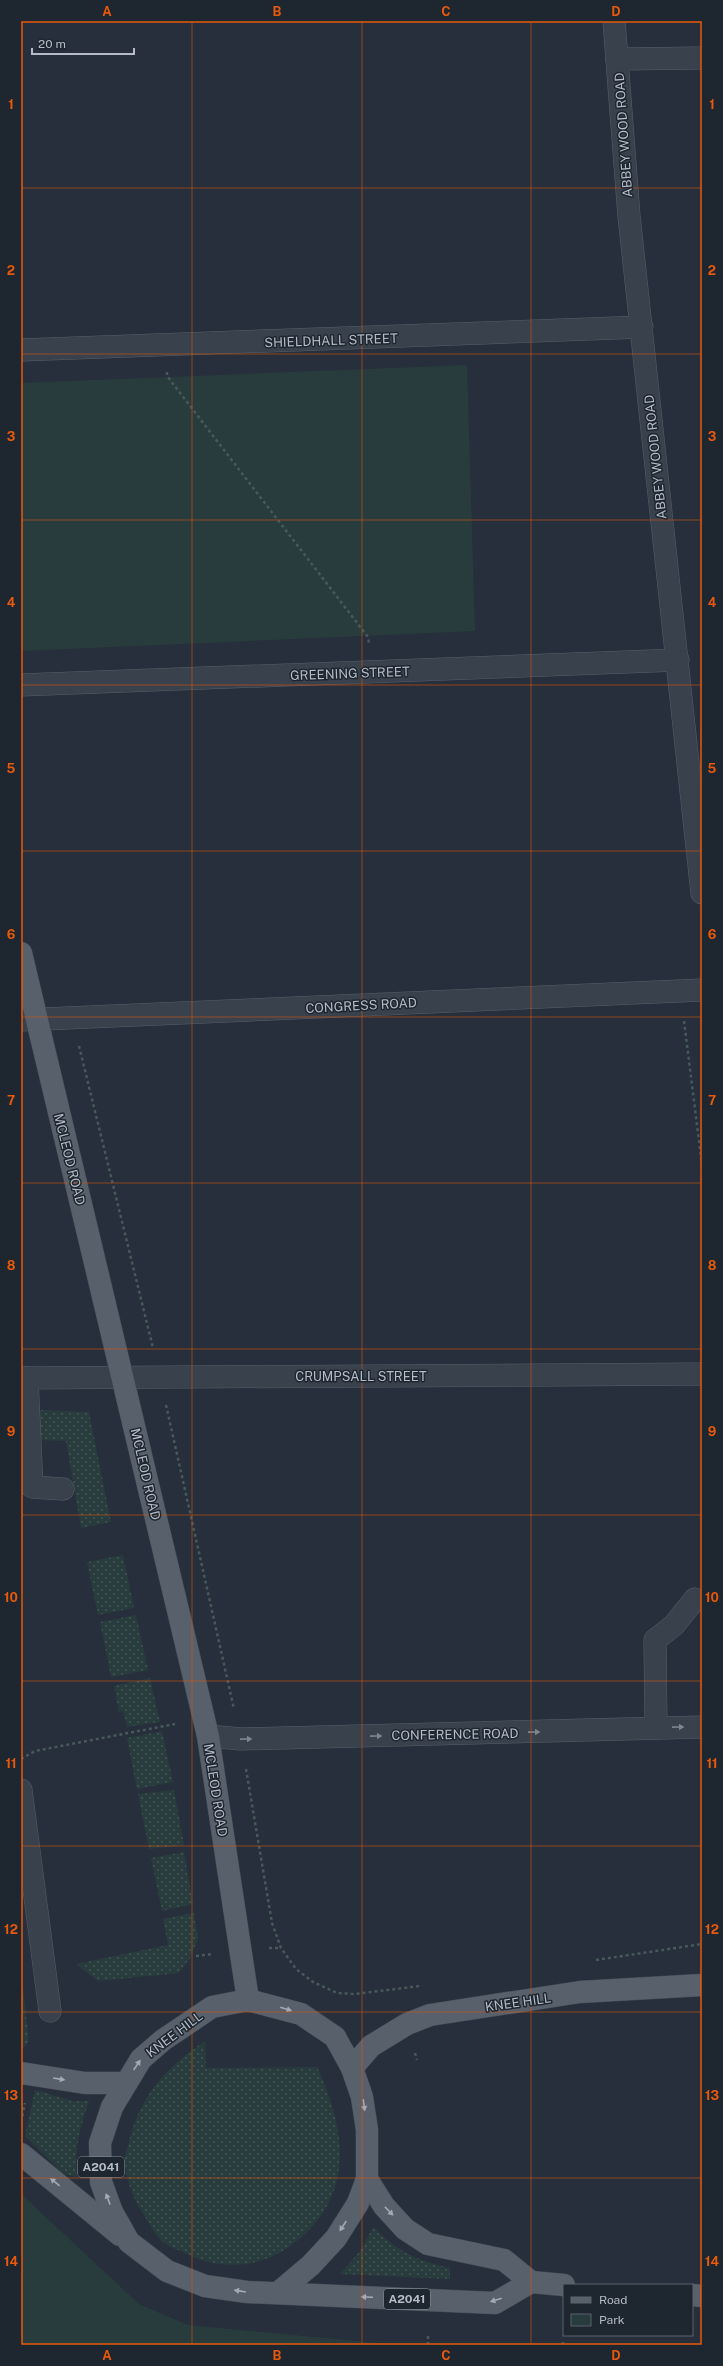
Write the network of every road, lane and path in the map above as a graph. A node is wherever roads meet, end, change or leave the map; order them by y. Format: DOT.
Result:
graph roads {
  1 [pos="614,21"];
  2 [pos="702,58"];
  3 [pos="618,59"];
  4 [pos="642,327"];
  5 [pos="166,346"];
  6 [pos="21,350"];
  7 [pos="678,660"];
  8 [pos="372,673"];
  9 [pos="21,685"];
  10 [pos="702,893"];
  11 [pos="21,953"];
  12 [pos="691,991"];
  13 [pos="72,1018"];
  14 [pos="29,1020"];
  15 [pos="702,1165"];
  16 [pos="702,1374"];
  17 [pos="24,1378"];
  18 [pos="123,1378"];
  19 [pos="160,1378"];
  20 [pos="63,1489"];
  21 [pos="695,1599"];
  22 [pos="656,1727"];
  23 [pos="702,1727"];
  24 [pos="206,1728"];
  25 [pos="241,1739"];
  26 [pos="21,1759"];
  27 [pos="21,1790"];
  28 [pos="702,1944"];
  29 [pos="593,1960"];
  30 [pos="428,1985"];
  31 [pos="702,1985"];
  32 [pos="248,2000"];
  33 [pos="50,2011"];
  34 [pos="352,2068"];
  35 [pos="21,2073"];
  36 [pos="125,2083"];
  37 [pos="21,2154"];
  38 [pos="367,2179"];
  39 [pos="129,2242"];
  40 [pos="531,2282"];
  41 [pos="563,2285"];
  42 [pos="279,2292"];
  43 [pos="428,2333"];
  44 [pos="564,2340"];
  45 [pos="428,2345"];
  46 [pos="563,2345"];
  1 -- 3 [label="street, ABBEY WOOD ROAD"];
  2 -- 3 [label="street"];
  3 -- 4 [label="street, ABBEY WOOD ROAD"];
  4 -- 5 [label="street, SHIELDHALL STREET"];
  4 -- 7 [label="street, ABBEY WOOD ROAD"];
  5 -- 6 [label="street, SHIELDHALL STREET"];
  5 -- 8 [label="path"];
  7 -- 8 [label="street, GREENING STREET"];
  7 -- 10 [label="street, ABBEY WOOD ROAD"];
  8 -- 9 [label="street, GREENING STREET"];
  11 -- 14 [label="main road, MCLEOD ROAD"];
  12 -- 13 [label="street, CONGRESS ROAD"];
  12 -- 15 [label="path"];
  13 -- 14 [label="street, CONGRESS ROAD"];
  13 -- 19 [label="path"];
  14 -- 18 [label="main road, MCLEOD ROAD"];
  16 -- 19 [label="street, CRUMPSALL STREET"];
  17 -- 18 [label="street, CRUMPSALL STREET"];
  17 -- 20 [label="street"];
  18 -- 19 [label="street, CRUMPSALL STREET"];
  18 -- 24 [label="main road, MCLEOD ROAD"];
  19 -- 25 [label="path"];
  21 -- 22 [label="street"];
  22 -- 23 [label="street, CONFERENCE ROAD, one-way"];
  25 -- 22 [label="street, CONFERENCE ROAD, one-way"];
  24 -- 25 [label="street, CONFERENCE ROAD"];
  24 -- 26 [label="path"];
  24 -- 32 [label="main road, MCLEOD ROAD"];
  25 -- 30 [label="path"];
  27 -- 33 [label="street"];
  28 -- 29 [label="path"];
  31 -- 34 [label="main road, KNEE HILL"];
  32 -- 34 [label="main road, KNEE HILL / A2041, one-way"];
  36 -- 32 [label="main road, KNEE HILL / A2041, one-way"];
  34 -- 38 [label="main road, KNEE HILL / A2041, one-way"];
  35 -- 36 [label="main road, one-way"];
  39 -- 36 [label="main road, KNEE HILL / A2041, one-way"];
  39 -- 37 [label="main road, KNEE HILL / A2041, one-way"];
  38 -- 40 [label="main road, one-way"];
  38 -- 42 [label="main road, KNEE HILL / A2041, one-way"];
  42 -- 39 [label="main road, KNEE HILL / A2041, one-way"];
  40 -- 41 [label="main road"];
  40 -- 42 [label="main road, A2041, one-way"];
  43 -- 45 [label="path"];
  44 -- 46 [label="path"];
}
